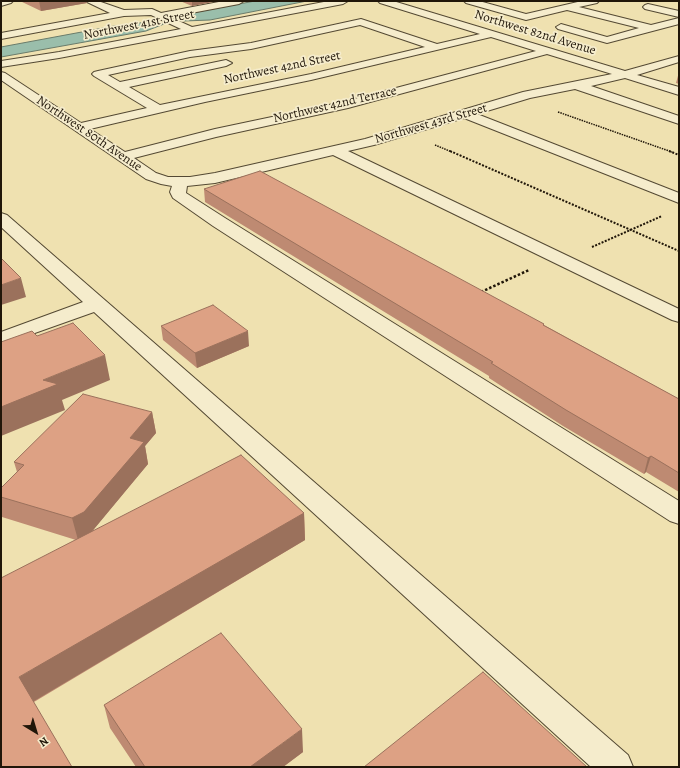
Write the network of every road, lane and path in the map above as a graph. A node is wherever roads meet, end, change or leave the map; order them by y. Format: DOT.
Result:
graph roads {
  1 [pos="8,1"];
  2 [pos="239,1"];
  3 [pos="343,1"];
  4 [pos="383,1"];
  5 [pos="469,1"];
  6 [pos="594,1"];
  7 [pos="1,3"];
  8 [pos="151,3"];
  9 [pos="569,4"];
  10 [pos="88,5"];
  11 [pos="530,5"];
  12 [pos="648,7"];
  13 [pos="553,11"];
  14 [pos="137,12"];
  15 [pos="124,13"];
  16 [pos="679,14"];
  17 [pos="162,17"];
  18 [pos="679,21"];
  19 [pos="560,27"];
  20 [pos="651,29"];
  21 [pos="191,30"];
  22 [pos="389,31"];
  23 [pos="491,34"];
  24 [pos="672,34"];
  25 [pos="1,36"];
  26 [pos="366,36"];
  27 [pos="438,47"];
  28 [pos="547,51"];
  29 [pos="59,55"];
  30 [pos="679,59"];
  31 [pos="238,60"];
  32 [pos="1,64"];
  33 [pos="1,69"];
  34 [pos="1,75"];
  35 [pos="625,75"];
  36 [pos="575,85"];
  37 [pos="118,86"];
  38 [pos="679,91"];
  39 [pos="158,109"];
  40 [pos="555,111"];
  41 [pos="465,114"];
  42 [pos="679,120"];
  43 [pos="78,128"];
  44 [pos="433,144"];
  45 [pos="334,150"];
  46 [pos="679,155"];
  47 [pos="122,157"];
  48 [pos="182,182"];
  49 [pos="679,198"];
  50 [pos="665,215"];
  51 [pos="1,218"];
  52 [pos="631,230"];
  53 [pos="589,248"];
  54 [pos="679,251"];
  55 [pos="534,267"];
  56 [pos="487,296"];
  57 [pos="97,304"];
  58 [pos="679,316"];
  59 [pos="1,339"];
  60 [pos="679,514"];
  61 [pos="616,767"];
  1 -- 7 [label="street"];
  2 -- 17 [label="street"];
  3 -- 21 [label="street, Northwest 41st Street"];
  4 -- 23 [label="street, Northwest 82nd Avenue"];
  5 -- 13 [label="street"];
  6 -- 9 [label="street"];
  8 -- 14 [label="street"];
  9 -- 13 [label="street"];
  9 -- 20 [label="street"];
  10 -- 15 [label="street"];
  11 -- 13 [label="street"];
  12 -- 16 [label="street"];
  14 -- 15 [label="street"];
  14 -- 17 [label="street"];
  15 -- 25 [label="street"];
  17 -- 21 [label="street"];
  18 -- 20 [label="street"];
  19 -- 20 [label="street"];
  20 -- 24 [label="street"];
  21 -- 29 [label="street, Northwest 41st Street"];
  22 -- 26 [label="street"];
  22 -- 27 [label="street"];
  22 -- 37 [label="street"];
  23 -- 27 [label="street, Northwest 42nd Street"];
  23 -- 28 [label="street, Northwest 82nd Avenue"];
  27 -- 39 [label="street, Northwest 42nd Street"];
  28 -- 35 [label="street, Northwest 82nd Avenue"];
  28 -- 47 [label="street, Northwest 42nd Terrace"];
  29 -- 32 [label="street, Northwest 41st Street"];
  29 -- 33 [label="street, Northwest 41st Street"];
  30 -- 35 [label="street, Northwest 43rd Street"];
  31 -- 37 [label="street"];
  34 -- 43 [label="street, Northwest 80th Avenue"];
  35 -- 36 [label="street, Northwest 43rd Street"];
  35 -- 38 [label="street, Northwest 82nd Avenue"];
  36 -- 41 [label="street, Northwest 43rd Street"];
  36 -- 42 [label="street"];
  37 -- 39 [label="street"];
  39 -- 43 [label="street, Northwest 42nd Street"];
  40 -- 46 [label="path"];
  41 -- 45 [label="street, Northwest 43rd Street"];
  41 -- 49 [label="street"];
  43 -- 47 [label="street, Northwest 80th Avenue"];
  44 -- 52 [label="path"];
  45 -- 48 [label="street, Northwest 43rd Street"];
  45 -- 58 [label="street"];
  47 -- 48 [label="street, Northwest 80th Avenue"];
  48 -- 60 [label="street"];
  50 -- 52 [label="path"];
  51 -- 57 [label="street"];
  52 -- 53 [label="path"];
  52 -- 54 [label="path"];
  55 -- 56 [label="path"];
  57 -- 59 [label="street"];
  57 -- 61 [label="street"];
}
